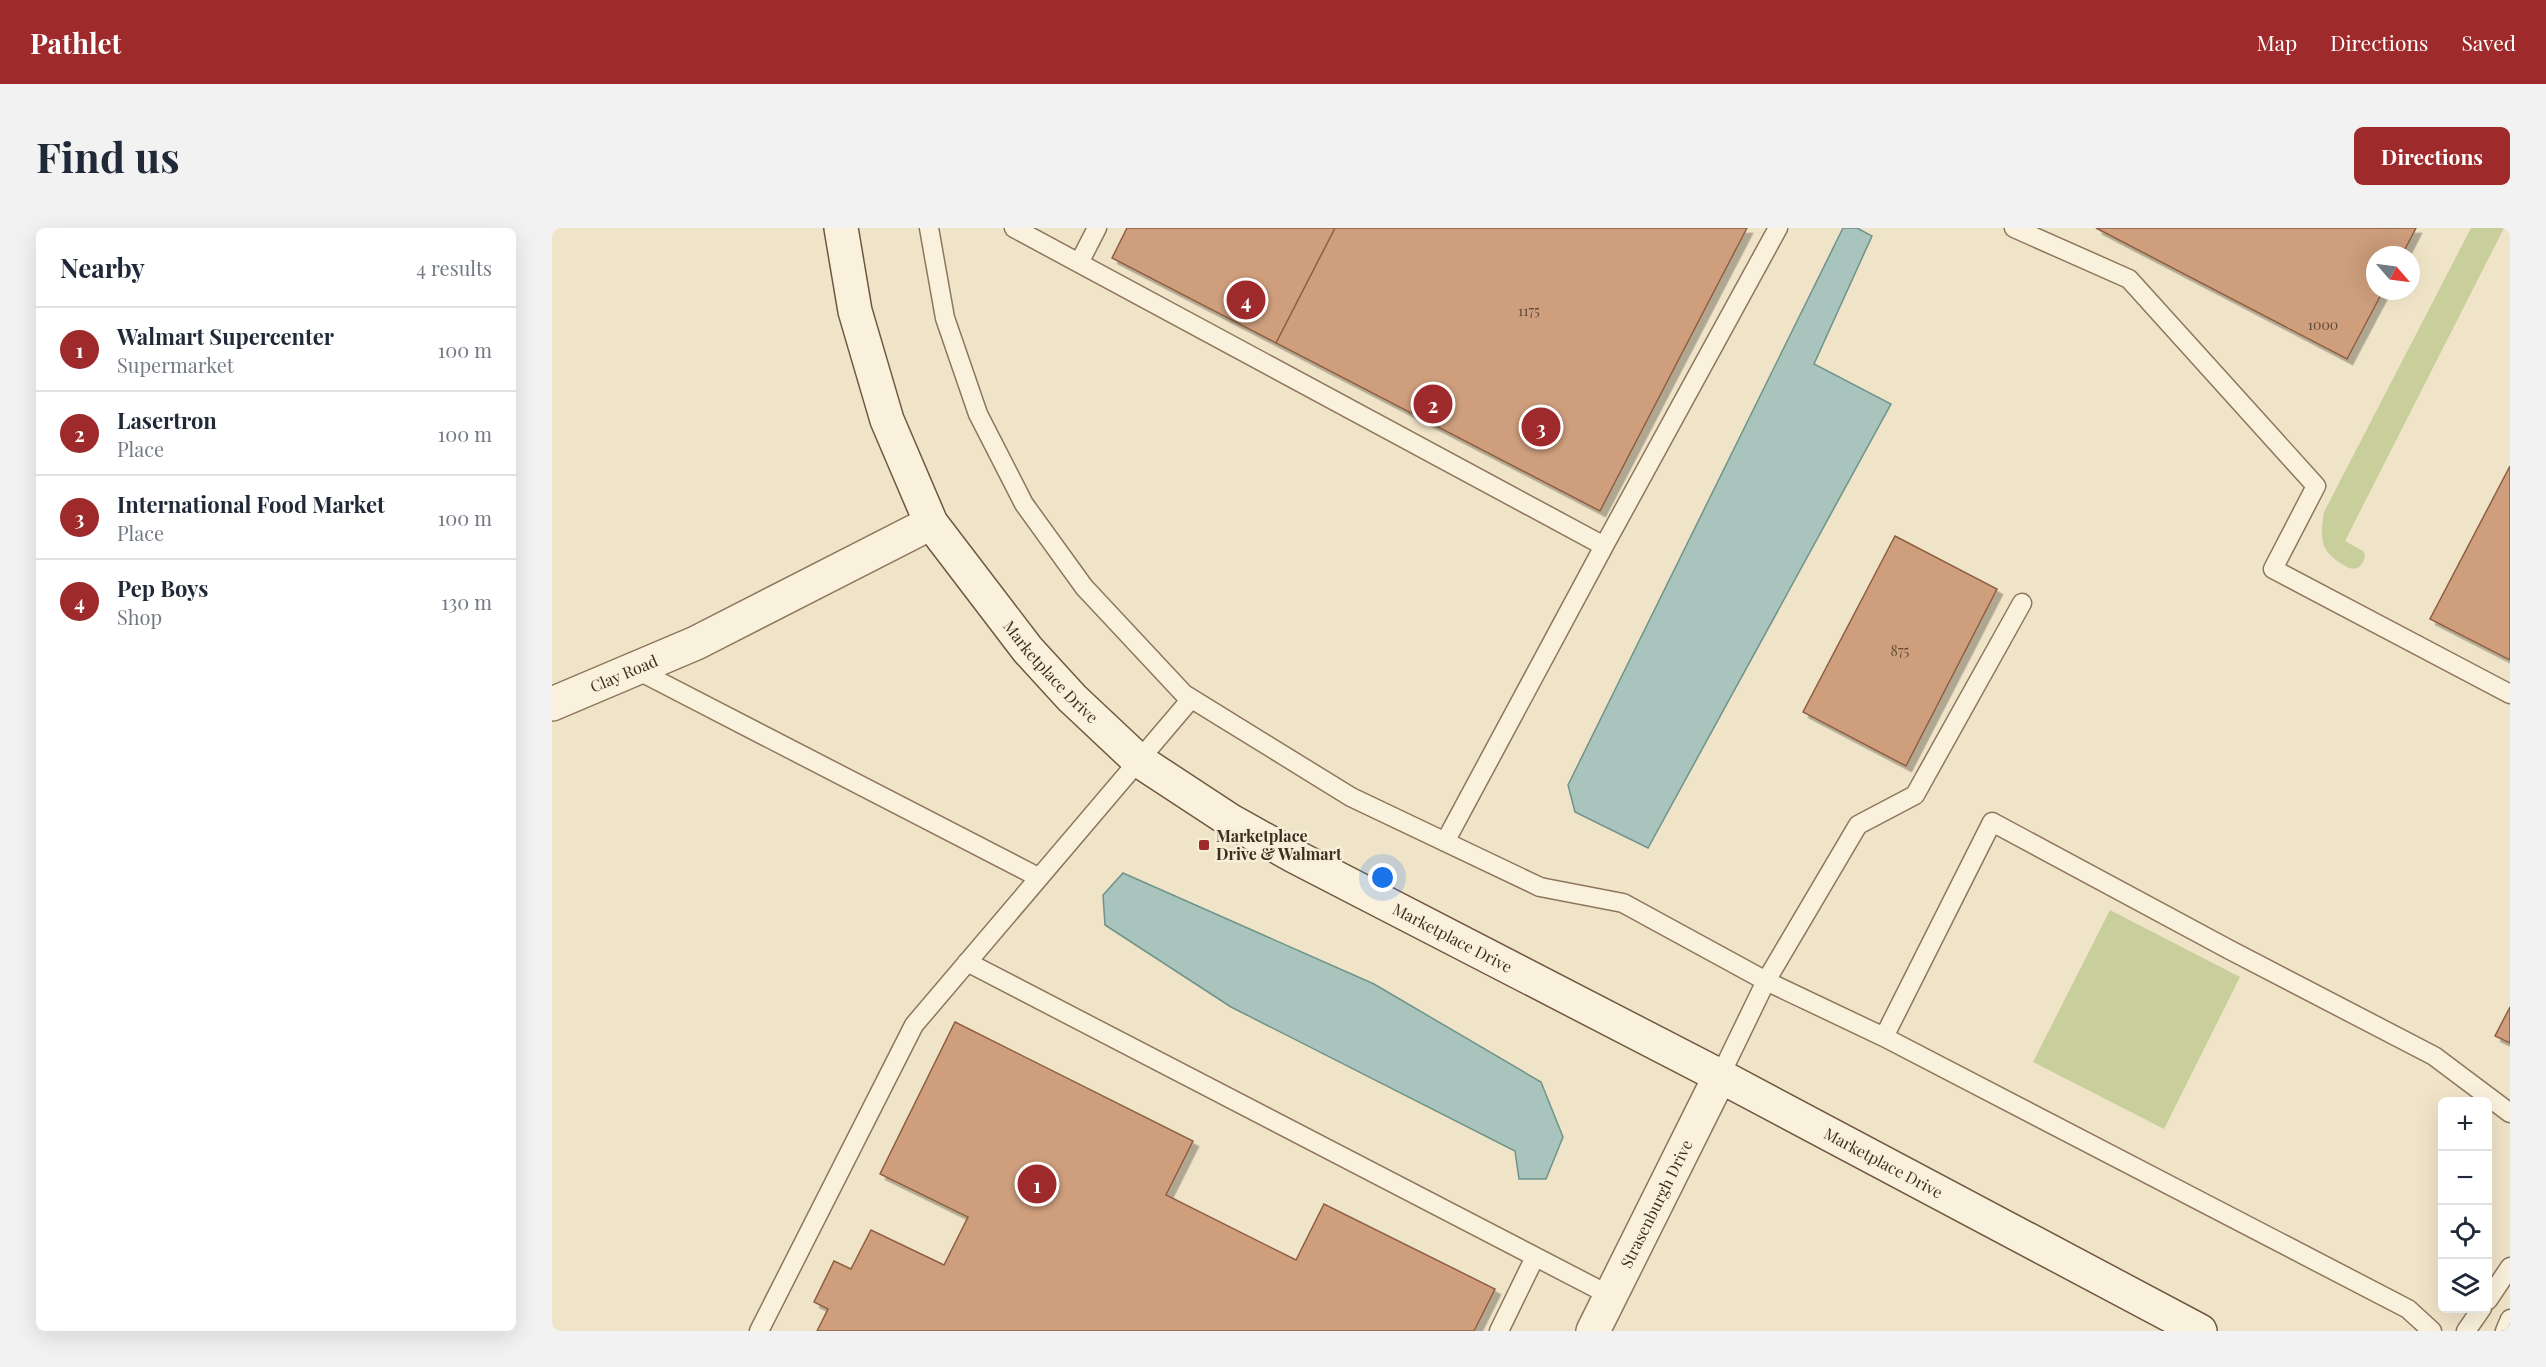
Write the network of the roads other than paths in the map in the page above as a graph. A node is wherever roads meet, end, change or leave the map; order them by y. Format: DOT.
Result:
graph roads {
  1 [pos="841,228"];
  2 [pos="929,228"];
  3 [pos="1014,228"];
  4 [pos="1097,228"];
  5 [pos="1778,228"];
  6 [pos="2014,228"];
  7 [pos="1079,263"];
  8 [pos="931,524"];
  9 [pos="1604,546"];
  10 [pos="2022,603"];
  11 [pos="635,669"];
  12 [pos="2510,694"];
  13 [pos="1191,699"];
  14 [pos="552,704"];
  15 [pos="1138,760"];
  16 [pos="1445,842"];
  17 [pos="1038,878"];
  18 [pos="967,962"];
  19 [pos="1766,981"];
  20 [pos="1884,1037"];
  21 [pos="1720,1076"];
  22 [pos="2510,1113"];
  23 [pos="1535,1257"];
  24 [pos="2510,1267"];
  25 [pos="2492,1293"];
  26 [pos="1611,1296"];
  27 [pos="2479,1313"];
  28 [pos="2510,1319"];
  29 [pos="759,1331"];
  30 [pos="1499,1331"];
  31 [pos="1593,1331"];
  32 [pos="2200,1331"];
  33 [pos="2432,1331"];
  34 [pos="2466,1331"];
  35 [pos="2505,1331"];
  1 -- 8 [label="street, Marketplace Drive"];
  2 -- 13 [label="lane"];
  3 -- 7 [label="lane"];
  4 -- 7 [label="lane"];
  5 -- 9 [label="lane"];
  6 -- 12 [label="lane"];
  7 -- 9 [label="lane"];
  8 -- 11 [label="street, Clay Road"];
  8 -- 15 [label="street, Marketplace Drive"];
  9 -- 16 [label="lane"];
  10 -- 19 [label="lane"];
  11 -- 14 [label="street, Clay Road"];
  11 -- 17 [label="lane"];
  13 -- 15 [label="lane"];
  13 -- 16 [label="lane"];
  15 -- 17 [label="lane"];
  15 -- 21 [label="street, Marketplace Drive"];
  16 -- 19 [label="lane"];
  17 -- 18 [label="lane"];
  18 -- 23 [label="lane"];
  18 -- 29 [label="lane"];
  19 -- 20 [label="lane"];
  19 -- 21 [label="lane"];
  20 -- 22 [label="lane"];
  20 -- 33 [label="lane"];
  21 -- 26 [label="street, Strasenburgh Drive"];
  21 -- 32 [label="street, Marketplace Drive"];
  23 -- 26 [label="lane"];
  23 -- 30 [label="lane"];
  24 -- 25 [label="lane"];
  26 -- 31 [label="street, Strasenburgh Drive"];
  27 -- 34 [label="lane"];
  28 -- 35 [label="lane"];
}
